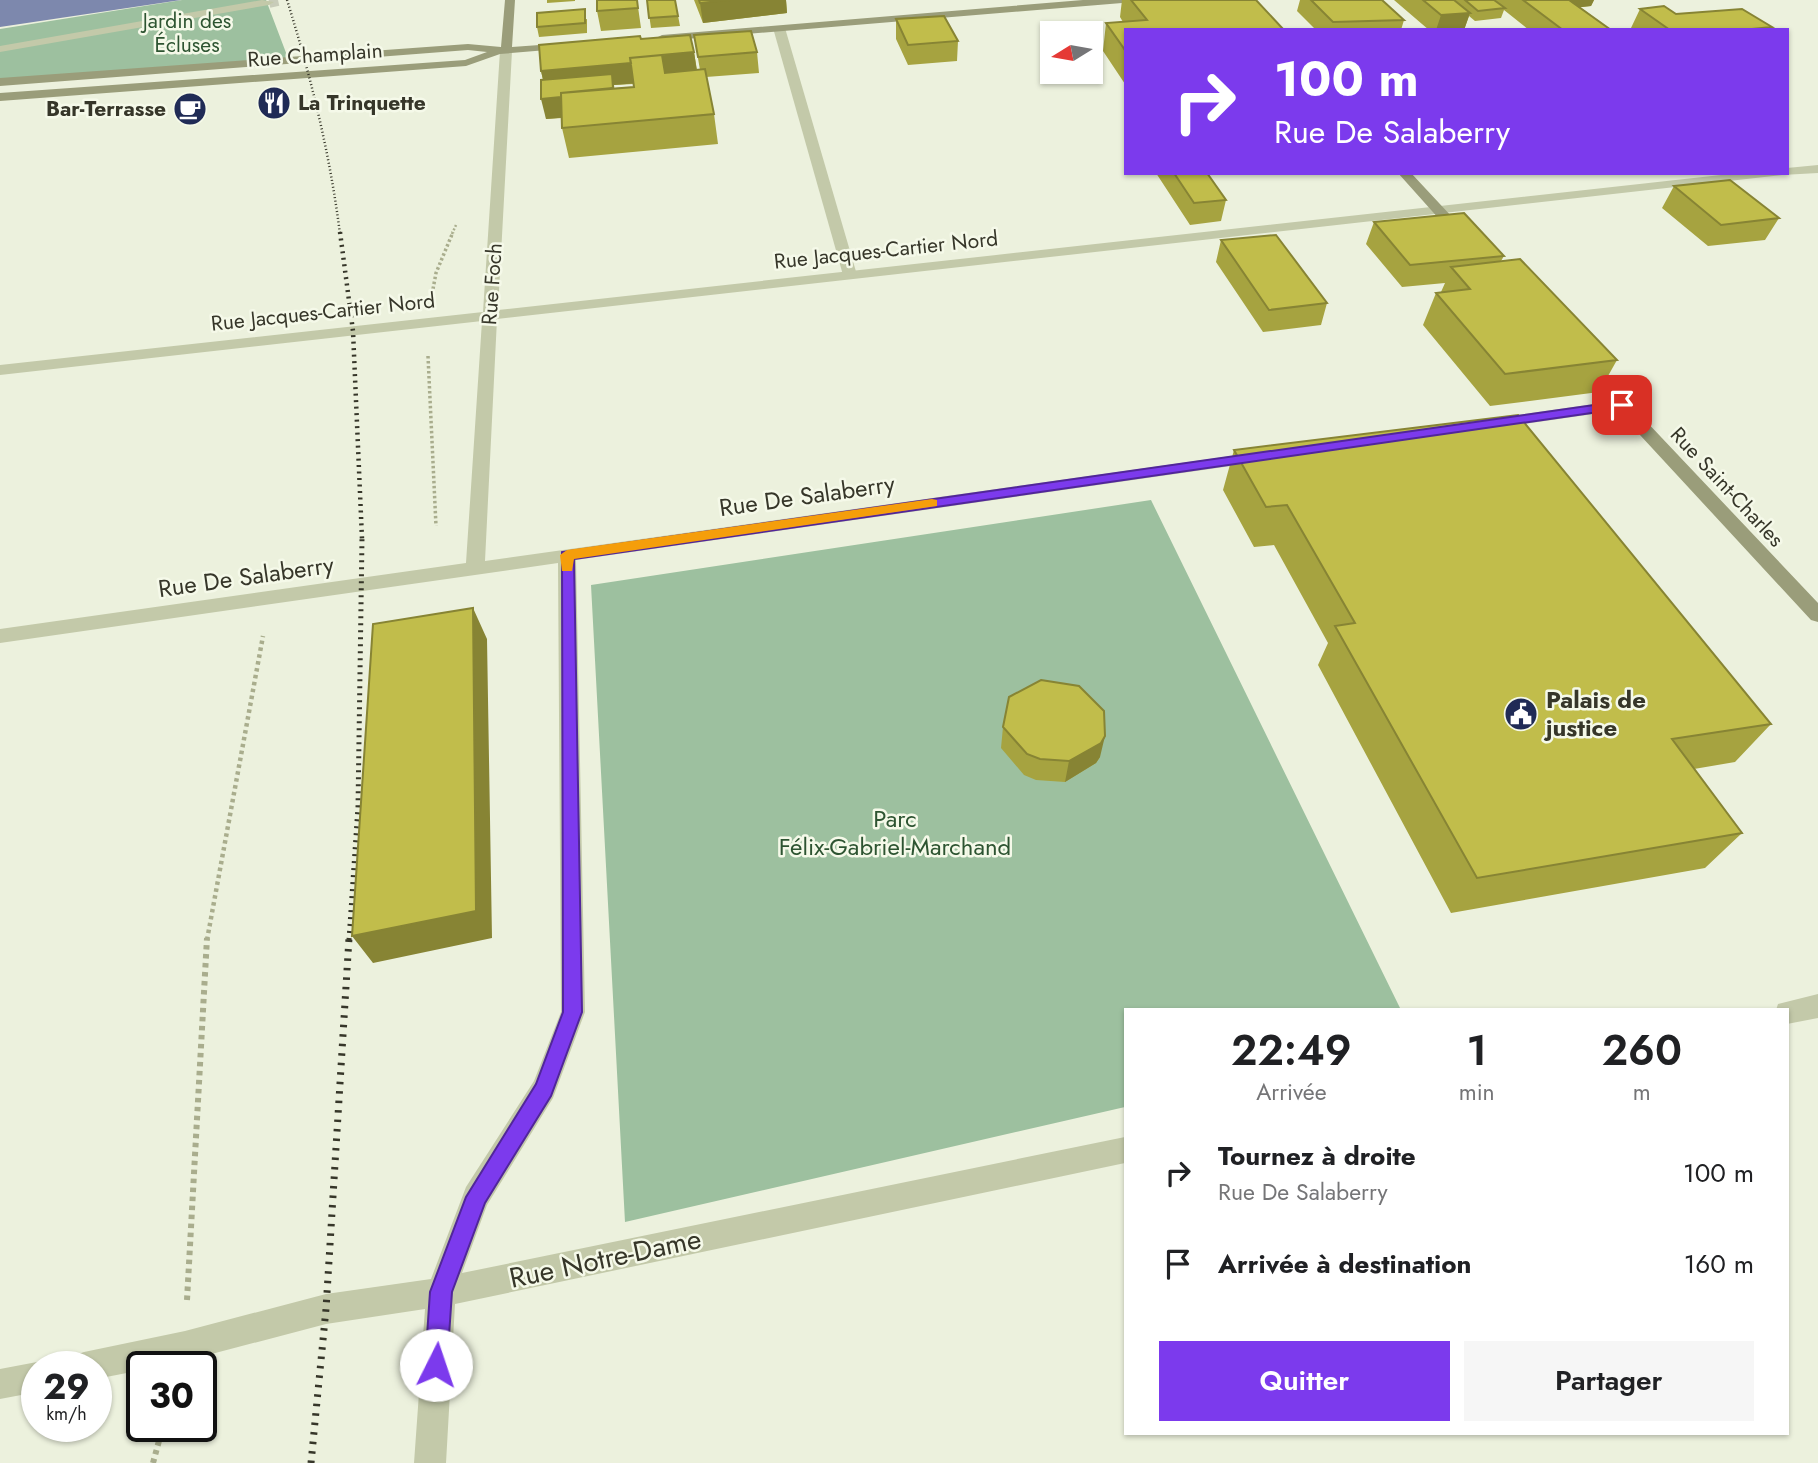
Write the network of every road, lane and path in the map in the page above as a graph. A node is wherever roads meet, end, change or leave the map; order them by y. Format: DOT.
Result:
graph roads {
  1 [pos="237,0"];
  2 [pos="510,0"];
  3 [pos="1122,0"];
  4 [pos="269,2"];
  5 [pos="176,19"];
  6 [pos="779,28"];
  7 [pos="643,39"];
  8 [pos="574,45"];
  9 [pos="0,49"];
  10 [pos="506,51"];
  11 [pos="0,82"];
  12 [pos="0,97"];
  13 [pos="1818,169"];
  14 [pos="1789,172"];
  15 [pos="1406,175"];
  16 [pos="1759,175"];
  17 [pos="1439,211"];
  18 [pos="458,220"];
  19 [pos="1476,249"];
  20 [pos="850,275"];
  21 [pos="490,315"];
  22 [pos="426,322"];
  23 [pos="1576,357"];
  24 [pos="0,370"];
  25 [pos="1622,405"];
  26 [pos="1485,425"];
  27 [pos="1279,454"];
  28 [pos="436,527"];
  29 [pos="567,555"];
  30 [pos="475,568"];
  31 [pos="270,598"];
  32 [pos="1818,615"];
  33 [pos="0,636"];
  34 [pos="1818,1006"];
  35 [pos="1789,1012"];
  36 [pos="1124,1150"];
  37 [pos="441,1292"];
  38 [pos="185,1346"];
  39 [pos="112,1361"];
  40 [pos="21,1380"];
  41 [pos="0,1384"];
  42 [pos="159,1442"];
  43 [pos="153,1463"];
  44 [pos="430,1463"];
  1 -- 5 [label="street"];
  2 -- 10 [label="street, Rue Foch"];
  3 -- 6 [label="street"];
  4 -- 5 [label="street"];
  5 -- 9 [label="street"];
  6 -- 7 [label="street"];
  6 -- 20 [label="street"];
  8 -- 10 [label="street, Rue Champlain"];
  10 -- 11 [label="street, Rue Champlain"];
  10 -- 12 [label="street, Rue Champlain"];
  10 -- 21 [label="street, Rue Foch"];
  13 -- 14 [label="street"];
  15 -- 17 [label="street"];
  16 -- 17 [label="street, Rue Jacques-Cartier Nord"];
  17 -- 19 [label="street"];
  17 -- 20 [label="street, Rue Jacques-Cartier Nord"];
  18 -- 22 [label="path"];
  20 -- 21 [label="street, Rue Jacques-Cartier Nord"];
  21 -- 22 [label="street, Rue Jacques-Cartier Nord"];
  21 -- 30 [label="street, Rue Foch"];
  22 -- 24 [label="street, Rue Jacques-Cartier Nord"];
  22 -- 28 [label="path"];
  23 -- 25 [label="street, Rue Saint-Charles"];
  25 -- 26 [label="street"];
  25 -- 32 [label="street, Rue Saint-Charles"];
  27 -- 29 [label="street, Rue De Salaberry"];
  29 -- 30 [label="street, Rue De Salaberry"];
  29 -- 37 [label="street"];
  30 -- 31 [label="street, Rue De Salaberry"];
  31 -- 33 [label="street, Rue De Salaberry"];
  31 -- 38 [label="path"];
  34 -- 35 [label="street"];
  36 -- 37 [label="street, Rue Notre-Dame"];
  37 -- 38 [label="street, Rue Notre-Dame"];
  37 -- 44 [label="street"];
  38 -- 39 [label="street, Rue Notre-Dame"];
  40 -- 41 [label="street"];
  42 -- 43 [label="path"];
}
